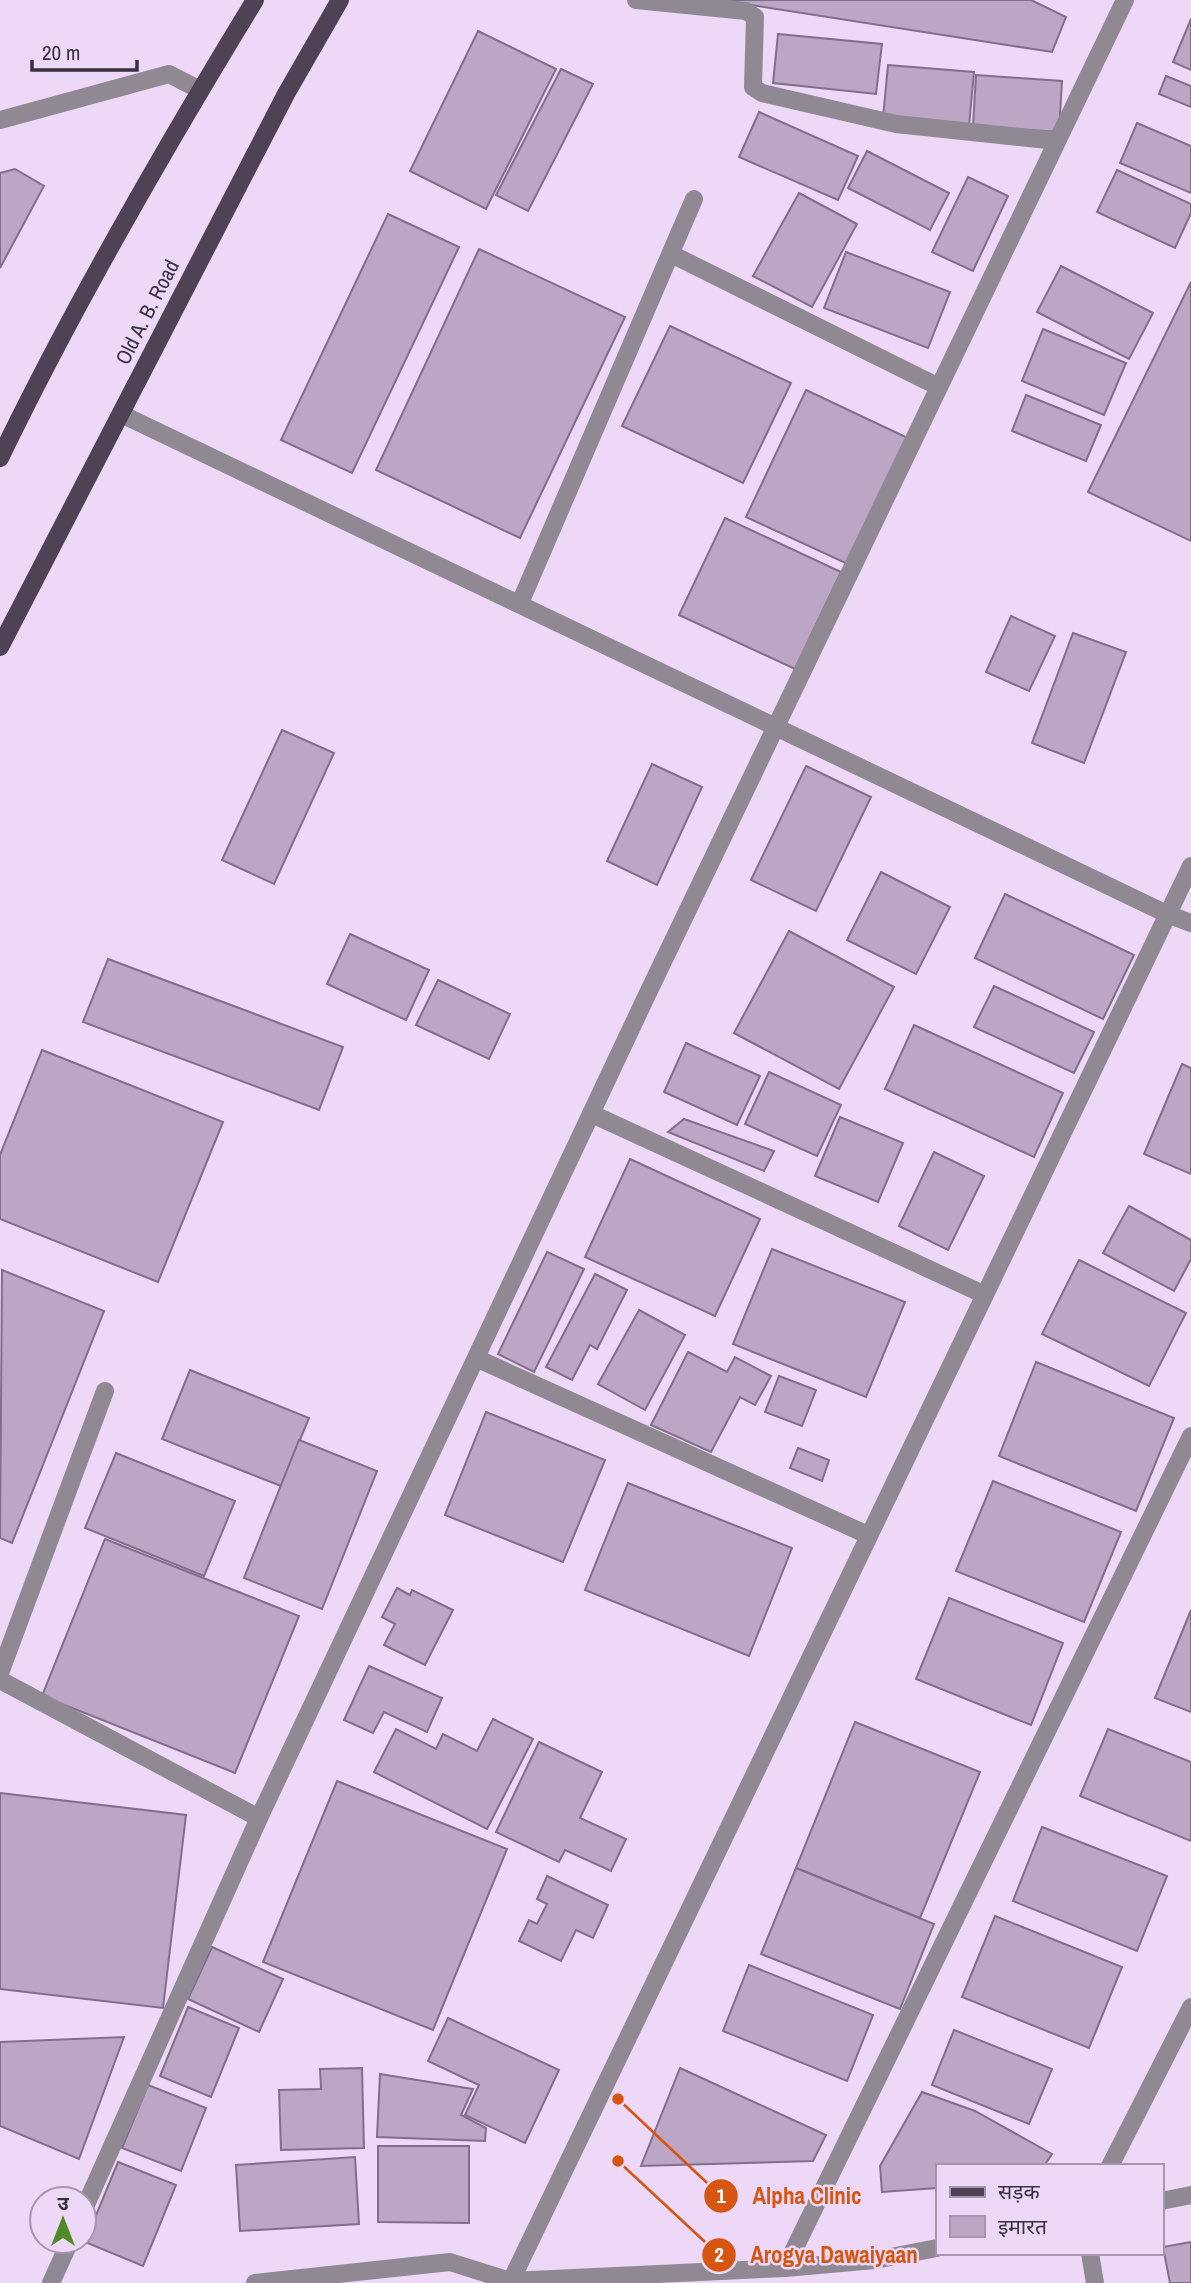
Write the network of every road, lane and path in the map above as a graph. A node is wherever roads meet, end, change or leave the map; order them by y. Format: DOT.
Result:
graph roads {
  1 [pos="255,0"];
  2 [pos="340,0"];
  3 [pos="636,0"];
  4 [pos="1125,0"];
  5 [pos="200,90"];
  6 [pos="0,120"];
  7 [pos="1057,141"];
  8 [pos="694,199"];
  9 [pos="671,254"];
  10 [pos="939,387"];
  11 [pos="121,414"];
  12 [pos="0,458"];
  13 [pos="520,603"];
  14 [pos="0,648"];
  15 [pos="775,725"];
  16 [pos="1191,866"];
  17 [pos="1167,914"];
  18 [pos="1191,923"];
  19 [pos="592,1114"];
  20 [pos="984,1294"];
  21 [pos="478,1359"];
  22 [pos="105,1391"];
  23 [pos="1191,1436"];
  24 [pos="868,1535"];
  25 [pos="0,1673"];
  26 [pos="0,1680"];
  27 [pos="259,1818"];
  28 [pos="1191,2007"];
  29 [pos="1111,2164"];
  30 [pos="95,2185"];
  31 [pos="1191,2195"];
  32 [pos="1163,2201"];
  33 [pos="936,2248"];
  34 [pos="64,2255"];
  35 [pos="1090,2255"];
  36 [pos="785,2268"];
  37 [pos="509,2282"];
  38 [pos="51,2283"];
  39 [pos="256,2283"];
  40 [pos="1095,2283"];
  1 -- 5 [label="main road"];
  2 -- 11 [label="main road, Old A. B. Road"];
  3 -- 7 [label="street"];
  4 -- 7 [label="street"];
  5 -- 6 [label="street"];
  5 -- 12 [label="main road"];
  7 -- 10 [label="street"];
  8 -- 9 [label="street"];
  9 -- 10 [label="street"];
  9 -- 13 [label="street"];
  10 -- 15 [label="street"];
  11 -- 13 [label="street"];
  11 -- 14 [label="main road, Old A. B. Road"];
  13 -- 15 [label="street"];
  15 -- 17 [label="street"];
  15 -- 19 [label="street"];
  16 -- 17 [label="street"];
  17 -- 18 [label="street"];
  17 -- 20 [label="street"];
  19 -- 20 [label="street"];
  19 -- 21 [label="street"];
  20 -- 24 [label="street"];
  21 -- 24 [label="street"];
  21 -- 27 [label="street"];
  22 -- 25 [label="street"];
  23 -- 36 [label="street"];
  24 -- 37 [label="street"];
  26 -- 27 [label="street"];
  27 -- 30 [label="street"];
  28 -- 29 [label="street"];
  31 -- 32 [label="street"];
  33 -- 36 [label="street"];
  34 -- 38 [label="street"];
  35 -- 40 [label="street"];
  36 -- 37 [label="street"];
  37 -- 39 [label="street"];
}
